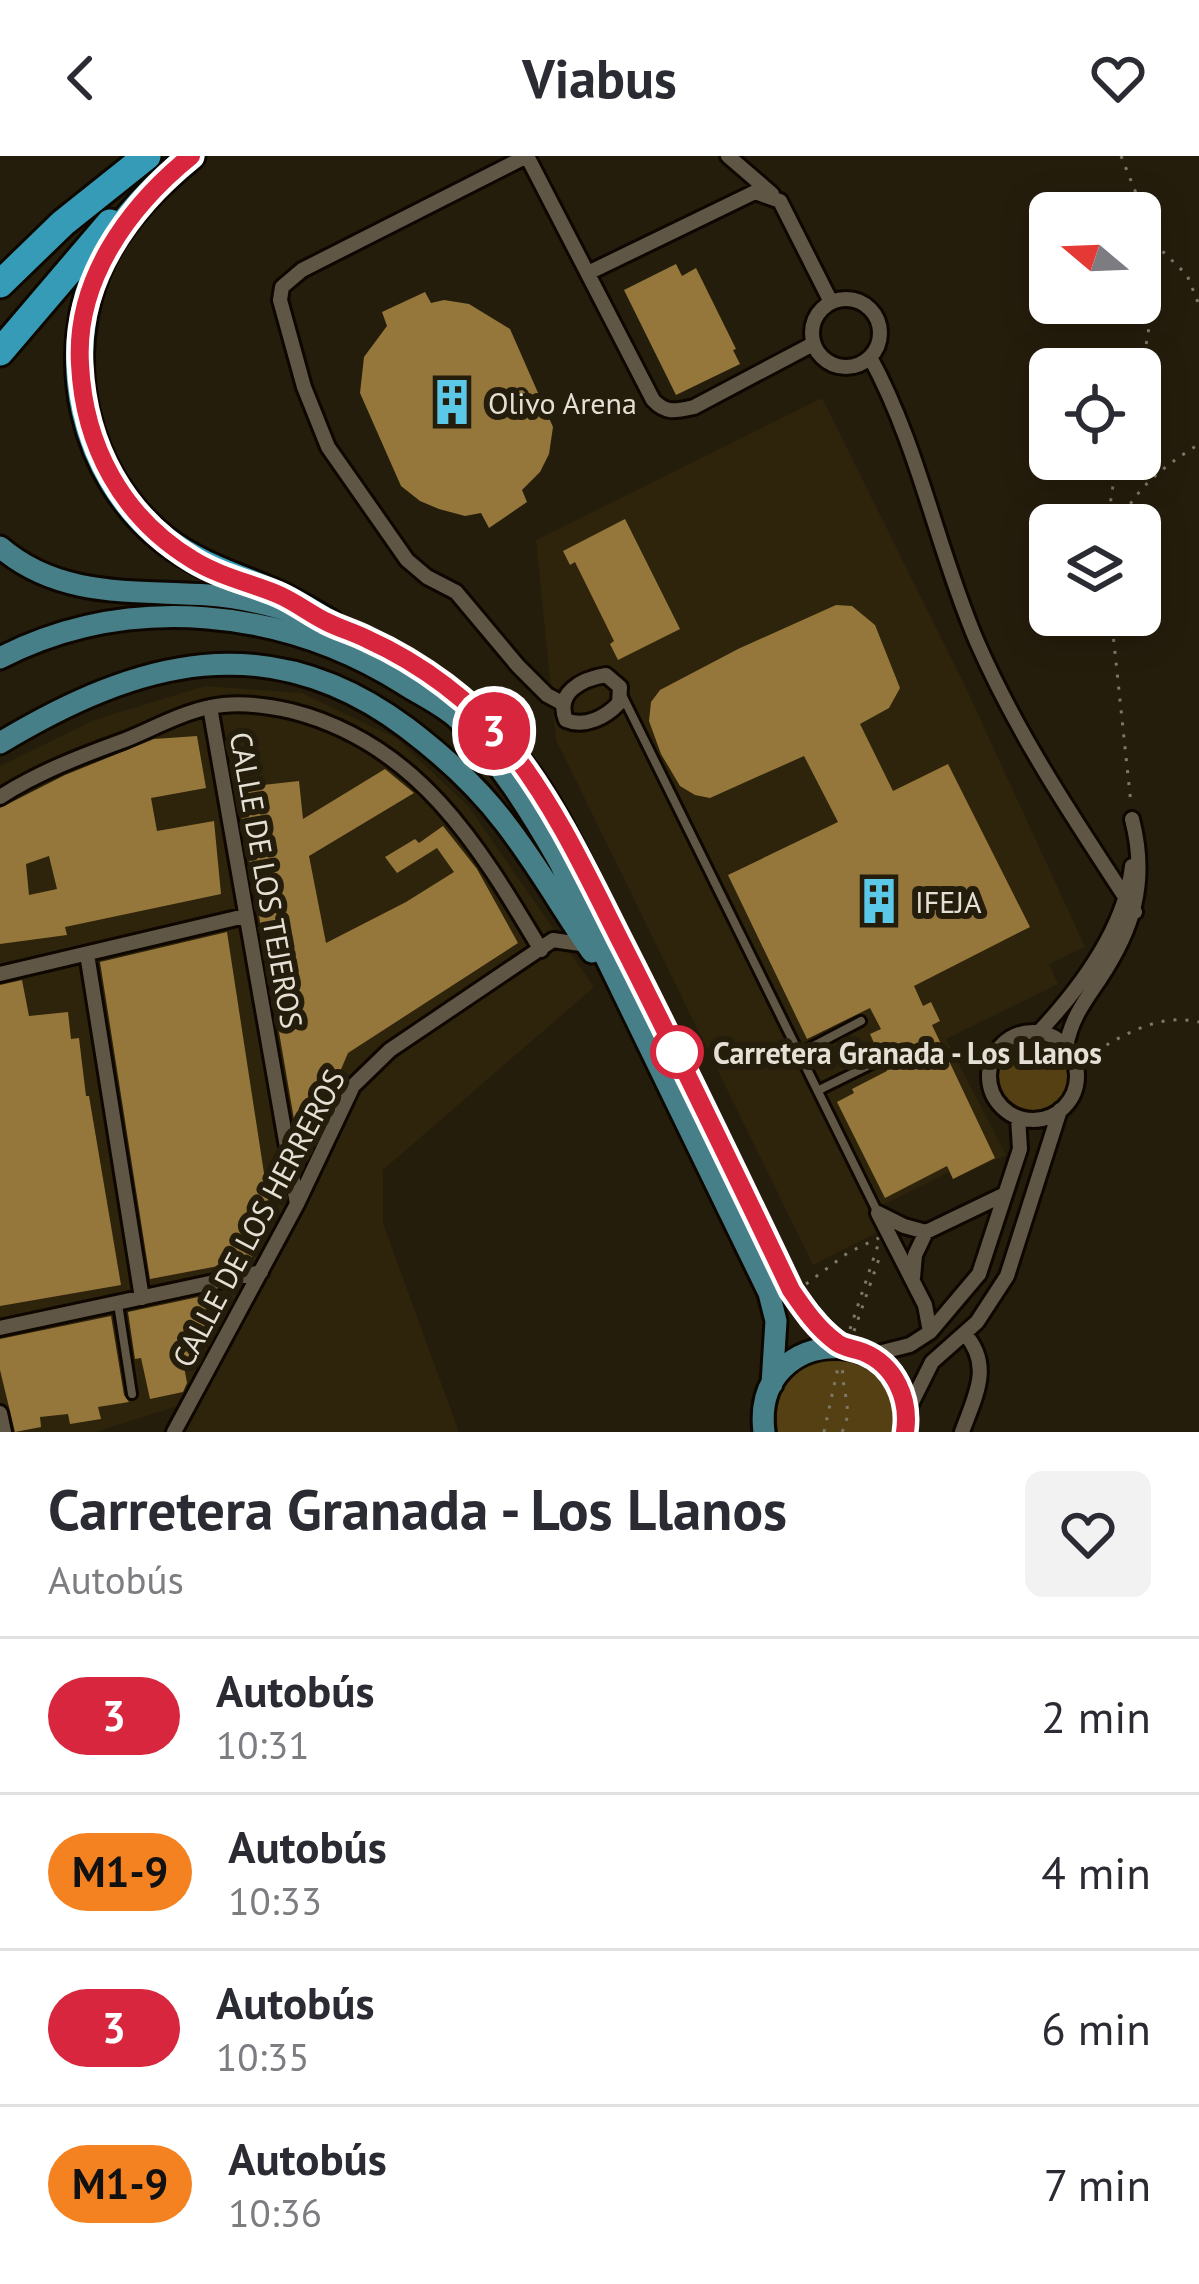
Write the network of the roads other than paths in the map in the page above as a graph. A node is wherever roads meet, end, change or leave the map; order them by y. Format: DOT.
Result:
graph roads {
  1 [pos="147,156"];
  2 [pos="527,156"];
  3 [pos="728,156"];
  4 [pos="182,164"];
  5 [pos="780,201"];
  6 [pos="588,273"];
  7 [pos="0,284"];
  8 [pos="831,302"];
  9 [pos="813,344"];
  10 [pos="0,352"];
  11 [pos="870,357"];
  12 [pos="0,547"];
  13 [pos="329,623"];
  14 [pos="0,658"];
  15 [pos="622,696"];
  16 [pos="562,703"];
  17 [pos="210,707"];
  18 [pos="0,743"];
  19 [pos="519,792"];
  20 [pos="0,796"];
  21 [pos="1132,819"];
  22 [pos="1115,882"];
  23 [pos="1131,905"];
  24 [pos="562,907"];
  25 [pos="245,916"];
  26 [pos="1115,923"];
  27 [pos="547,945"];
  28 [pos="587,946"];
  29 [pos="87,954"];
  30 [pos="0,974"];
  31 [pos="632,1008"];
  32 [pos="862,1021"];
  33 [pos="1039,1032"];
  34 [pos="1066,1047"];
  35 [pos="800,1053"];
  36 [pos="880,1060"];
  37 [pos="819,1090"];
  38 [pos="1060,1110"];
  39 [pos="1018,1118"];
  40 [pos="1006,1194"];
  41 [pos="297,1204"];
  42 [pos="878,1213"];
  43 [pos="926,1232"];
  44 [pos="261,1272"];
  45 [pos="912,1280"];
  46 [pos="142,1298"];
  47 [pos="118,1303"];
  48 [pos="0,1328"];
  49 [pos="930,1332"];
  50 [pos="965,1334"];
  51 [pos="846,1345"];
  52 [pos="870,1355"];
  53 [pos="772,1384"];
  54 [pos="132,1394"];
  55 [pos="0,1413"];
  56 [pos="906,1422"];
  57 [pos="4,1432"];
  58 [pos="174,1432"];
  59 [pos="764,1432"];
  60 [pos="962,1432"];
  1 -- 7 [label="highway"];
  2 -- 6 [label="street"];
  2 -- 16 [label="street"];
  3 -- 5 [label="street"];
  4 -- 10 [label="highway"];
  4 -- 13 [label="highway"];
  5 -- 6 [label="street"];
  5 -- 8 [label="street"];
  6 -- 9 [label="street"];
  8 -- 9 [label="street"];
  8 -- 11 [label="street"];
  9 -- 11 [label="street"];
  11 -- 22 [label="street"];
  12 -- 13 [label="main road"];
  13 -- 51 [label="main road"];
  14 -- 19 [label="main road"];
  15 -- 16 [label="street"];
  15 -- 16 [label="street"];
  15 -- 35 [label="lane"];
  17 -- 20 [label="street"];
  17 -- 25 [label="street, CALLE DE LOS TEJEROS"];
  17 -- 27 [label="street"];
  18 -- 24 [label="main road"];
  19 -- 24 [label="lane"];
  19 -- 31 [label="main road"];
  21 -- 23 [label="street"];
  22 -- 23 [label="street"];
  22 -- 26 [label="street"];
  23 -- 26 [label="street"];
  23 -- 34 [label="street"];
  24 -- 27 [label="lane"];
  24 -- 28 [label="main road"];
  25 -- 29 [label="street"];
  25 -- 41 [label="street, CALLE DE LOS TEJEROS"];
  26 -- 33 [label="street"];
  27 -- 28 [label="street"];
  27 -- 41 [label="street, CALLE DE LOS HERREROS"];
  28 -- 31 [label="main road"];
  29 -- 30 [label="street"];
  29 -- 46 [label="street"];
  31 -- 53 [label="main road"];
  32 -- 35 [label="lane"];
  33 -- 34 [label="street"];
  33 -- 39 [label="street"];
  34 -- 38 [label="street"];
  35 -- 37 [label="lane"];
  36 -- 37 [label="lane"];
  37 -- 42 [label="lane"];
  38 -- 39 [label="street"];
  38 -- 50 [label="street"];
  39 -- 40 [label="street"];
  40 -- 43 [label="street"];
  40 -- 49 [label="street"];
  41 -- 44 [label="street, CALLE DE LOS HERREROS"];
  42 -- 43 [label="street"];
  42 -- 45 [label="street"];
  43 -- 45 [label="street"];
  44 -- 46 [label="street"];
  44 -- 58 [label="street, CALLE DE LOS HERREROS"];
  45 -- 49 [label="street"];
  46 -- 47 [label="street"];
  47 -- 48 [label="street"];
  47 -- 54 [label="lane"];
  49 -- 52 [label="street"];
  50 -- 56 [label="street"];
  50 -- 60 [label="street"];
  51 -- 52 [label="main road"];
  51 -- 53 [label="main road"];
  52 -- 56 [label="main road"];
  53 -- 59 [label="main road"];
  55 -- 57 [label="street"];
}
